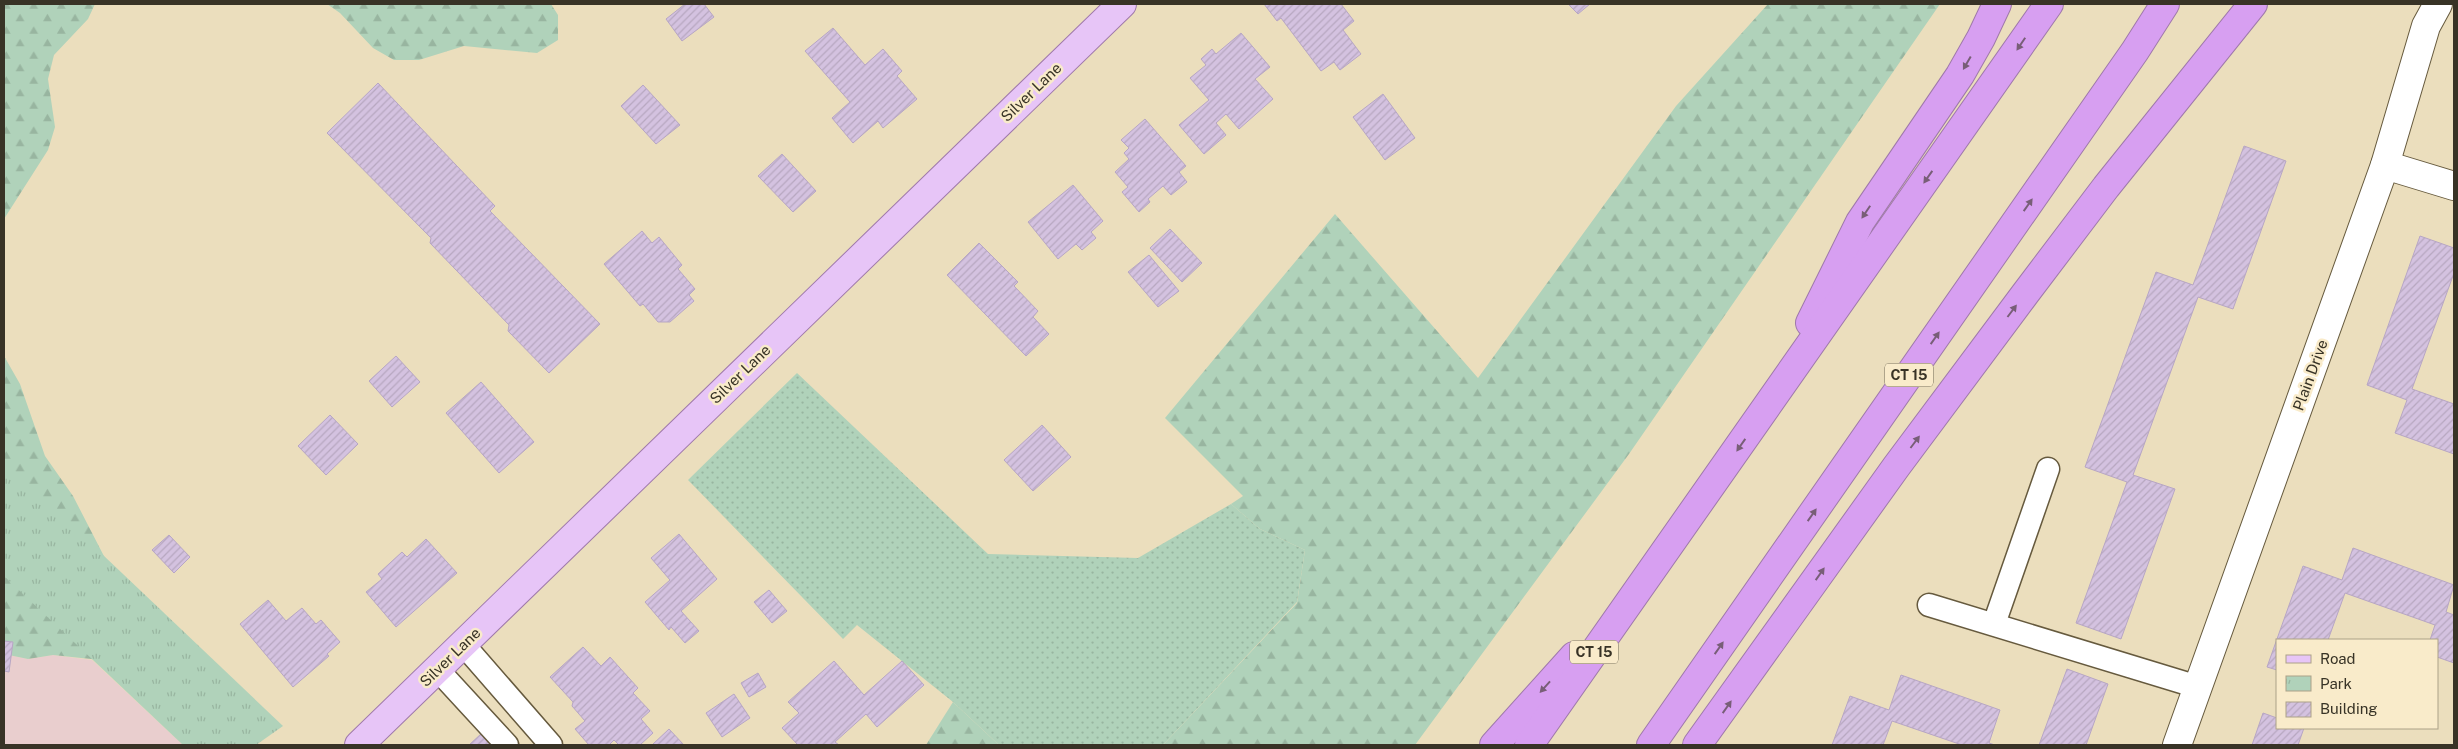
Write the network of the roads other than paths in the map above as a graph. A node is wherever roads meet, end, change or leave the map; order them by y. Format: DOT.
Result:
graph roads {
  1 [pos="1122,4"];
  2 [pos="1997,4"];
  3 [pos="2048,4"];
  4 [pos="2165,4"];
  5 [pos="2253,4"];
  6 [pos="2438,4"];
  7 [pos="2385,165"];
  8 [pos="2454,186"];
  9 [pos="1769,405"];
  10 [pos="2048,469"];
  11 [pos="1660,559"];
  12 [pos="1929,605"];
  13 [pos="1994,624"];
  14 [pos="463,644"];
  15 [pos="437,669"];
  16 [pos="2198,687"];
  17 [pos="359,745"];
  18 [pos="507,745"];
  19 [pos="551,745"];
  20 [pos="1494,745"];
  21 [pos="1529,745"];
  22 [pos="1651,745"];
  23 [pos="1697,745"];
  24 [pos="2177,745"];
  1 -- 14 [label="main road, Silver Lane"];
  2 -- 9 [label="highway, one-way"];
  3 -- 9 [label="highway, CT 15, one-way"];
  22 -- 4 [label="highway, CT 15, one-way"];
  23 -- 5 [label="highway, one-way"];
  6 -- 7 [label="street, Plain Drive"];
  7 -- 8 [label="street"];
  7 -- 16 [label="street, Plain Drive"];
  9 -- 11 [label="highway, CT 15, one-way"];
  10 -- 13 [label="lane"];
  11 -- 20 [label="highway, one-way"];
  11 -- 21 [label="highway, CT 15"];
  12 -- 13 [label="lane"];
  13 -- 16 [label="lane"];
  14 -- 15 [label="main road, Silver Lane"];
  14 -- 19 [label="lane"];
  15 -- 17 [label="main road, Silver Lane"];
  15 -- 18 [label="lane"];
  16 -- 24 [label="street, Plain Drive"];
}
